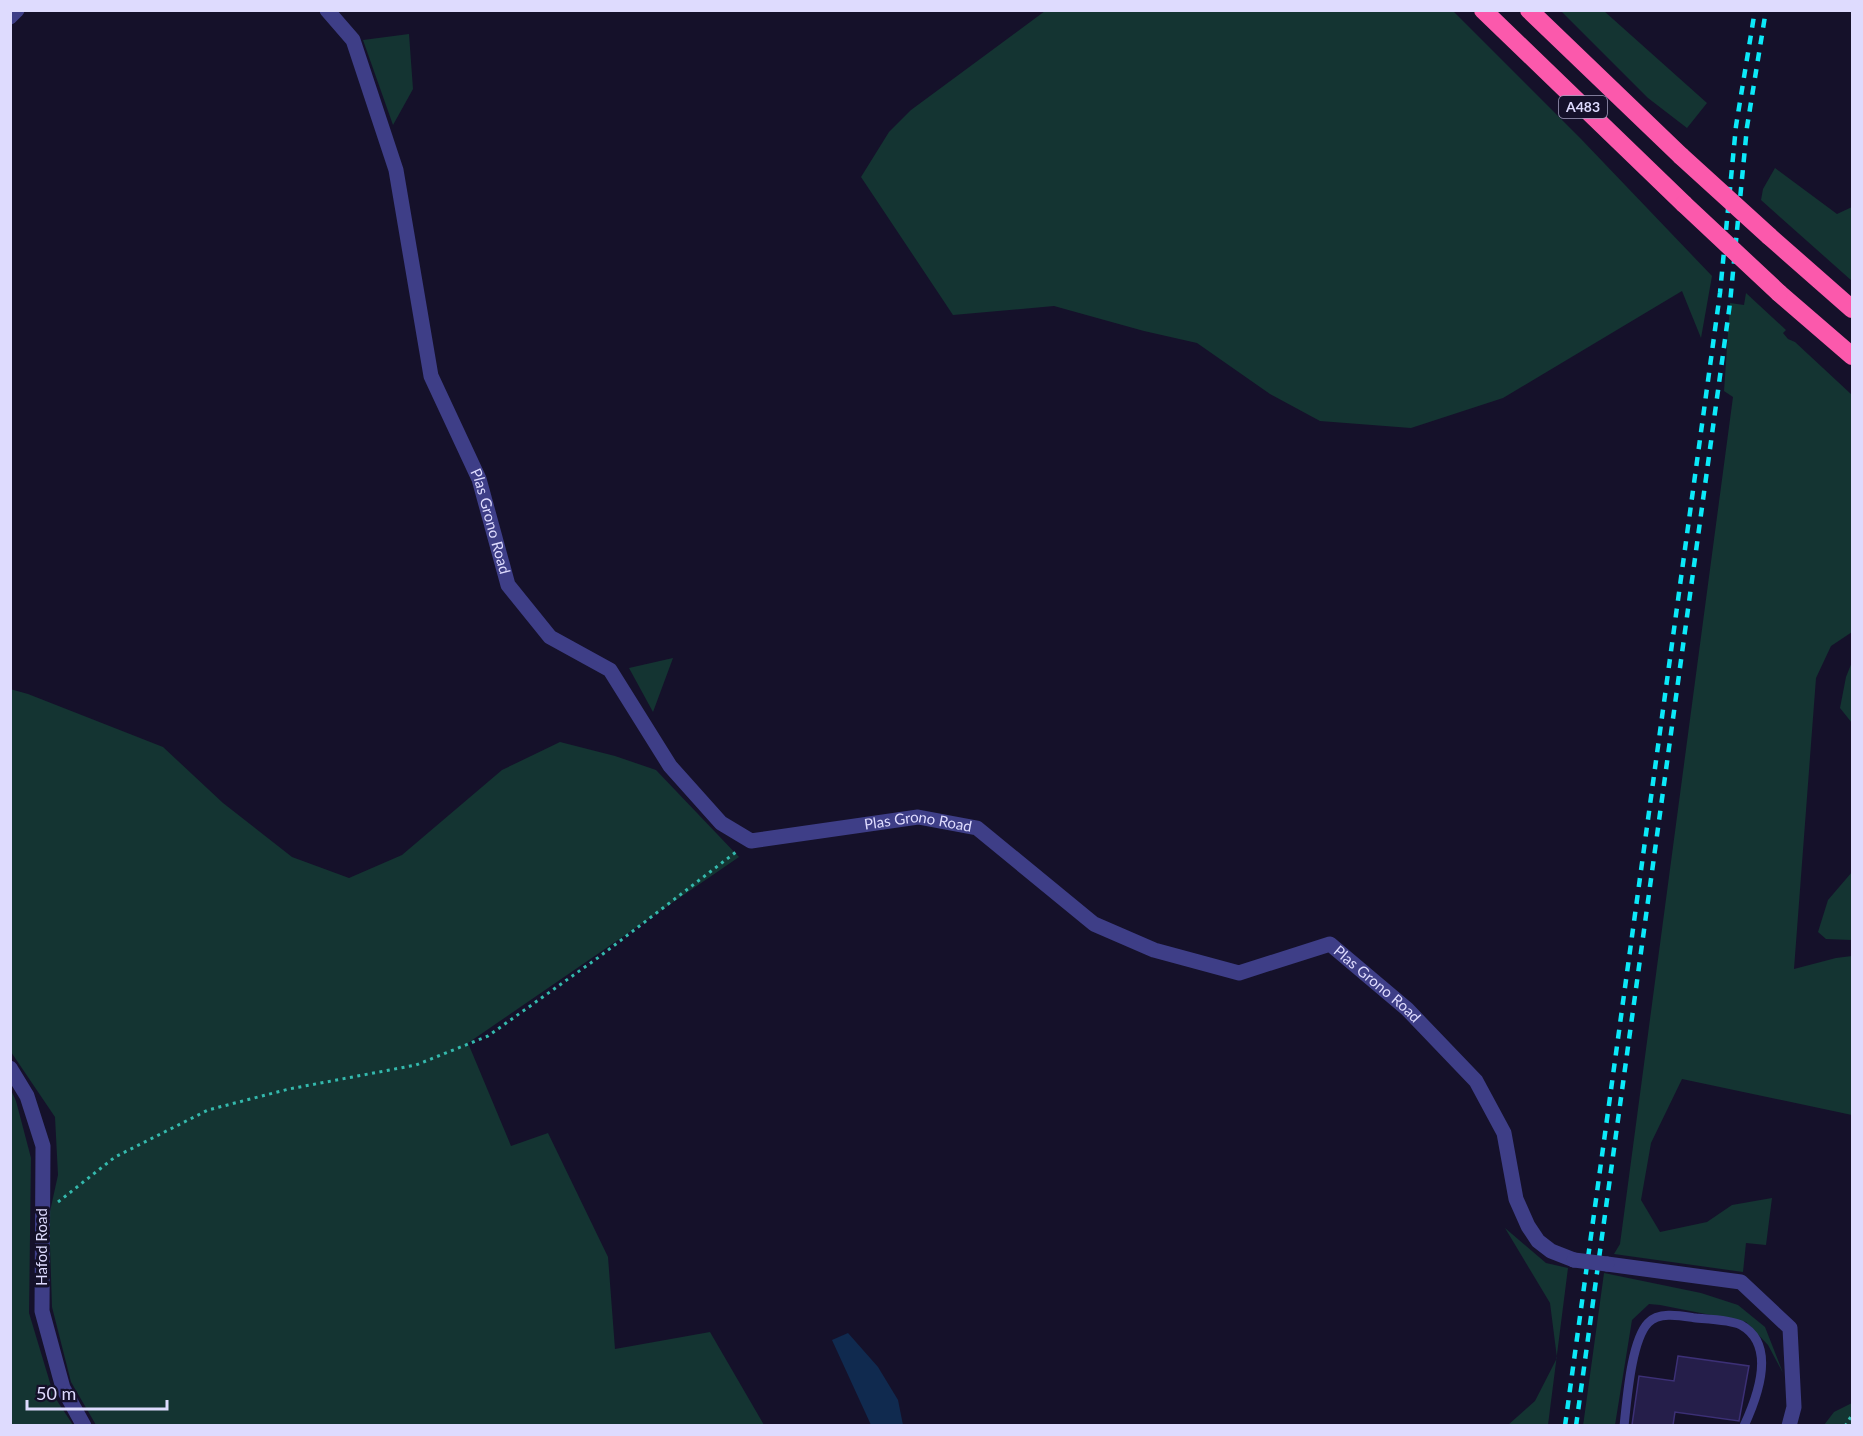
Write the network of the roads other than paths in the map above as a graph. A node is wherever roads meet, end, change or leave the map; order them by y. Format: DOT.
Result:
graph roads {
  1 [pos="17,10"];
  2 [pos="327,10"];
  3 [pos="1483,10"];
  4 [pos="1529,10"];
  5 [pos="10,17"];
  6 [pos="1852,309"];
  7 [pos="1852,356"];
  8 [pos="10,1068"];
  9 [pos="84,1425"];
  10 [pos="1624,1425"];
  11 [pos="1744,1425"];
  12 [pos="1789,1425"];
  1 -- 5 [label="street"];
  2 -- 12 [label="street, Plas Grono Road, bridge"];
  3 -- 7 [label="highway, A483, bridge"];
  4 -- 6 [label="highway, A483, bridge"];
  8 -- 9 [label="street, Hafod Road"];
  10 -- 11 [label="lane"];
}
